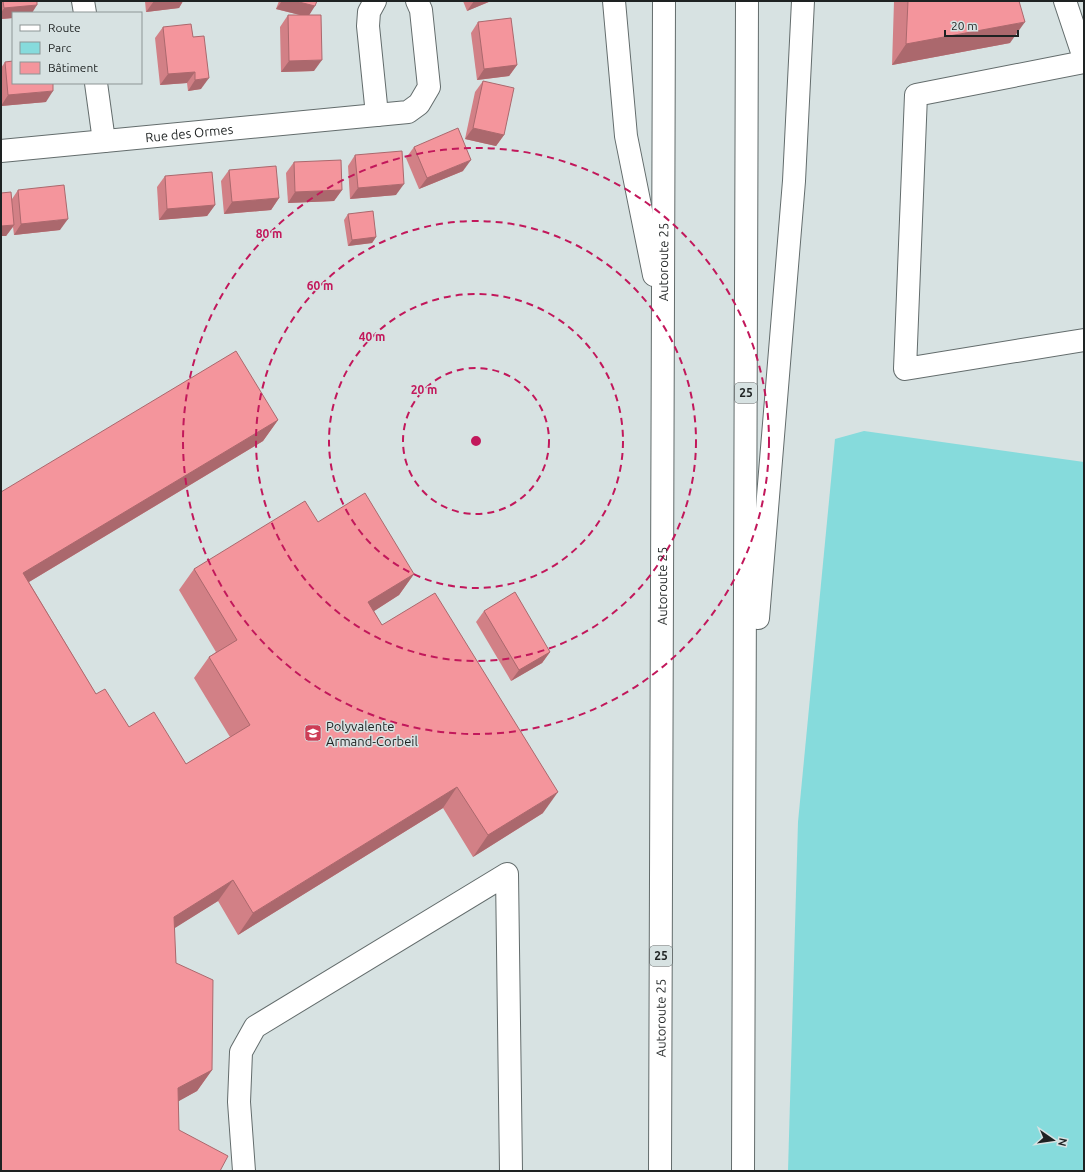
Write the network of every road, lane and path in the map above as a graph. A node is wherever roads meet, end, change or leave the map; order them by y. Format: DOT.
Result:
graph roads {
  1 [pos="83,1"];
  2 [pos="375,1"];
  3 [pos="417,1"];
  4 [pos="614,1"];
  5 [pos="664,1"];
  6 [pos="747,1"];
  7 [pos="803,1"];
  8 [pos="1065,1"];
  9 [pos="85,12"];
  10 [pos="1084,58"];
  11 [pos="1084,62"];
  12 [pos="96,84"];
  13 [pos="377,115"];
  14 [pos="104,140"];
  15 [pos="1,151"];
  16 [pos="663,320"];
  17 [pos="1084,340"];
  18 [pos="744,784"];
  19 [pos="244,1171"];
  20 [pos="512,1171"];
  21 [pos="660,1171"];
  22 [pos="744,1171"];
  1 -- 9 [label="main road"];
  2 -- 13 [label="main road"];
  3 -- 13 [label="main road, Rue des Ormes"];
  4 -- 16 [label="main road"];
  5 -- 16 [label="main road, Autoroute 25 / 25"];
  6 -- 18 [label="main road, 25"];
  7 -- 18 [label="main road"];
  8 -- 10 [label="main road"];
  11 -- 17 [label="main road"];
  12 -- 14 [label="main road"];
  13 -- 14 [label="main road, Rue des Ormes"];
  14 -- 15 [label="main road, Rue des Ormes"];
  16 -- 21 [label="main road, Autoroute 25 / 25"];
  18 -- 22 [label="main road, 25"];
  19 -- 20 [label="main road"];
}
